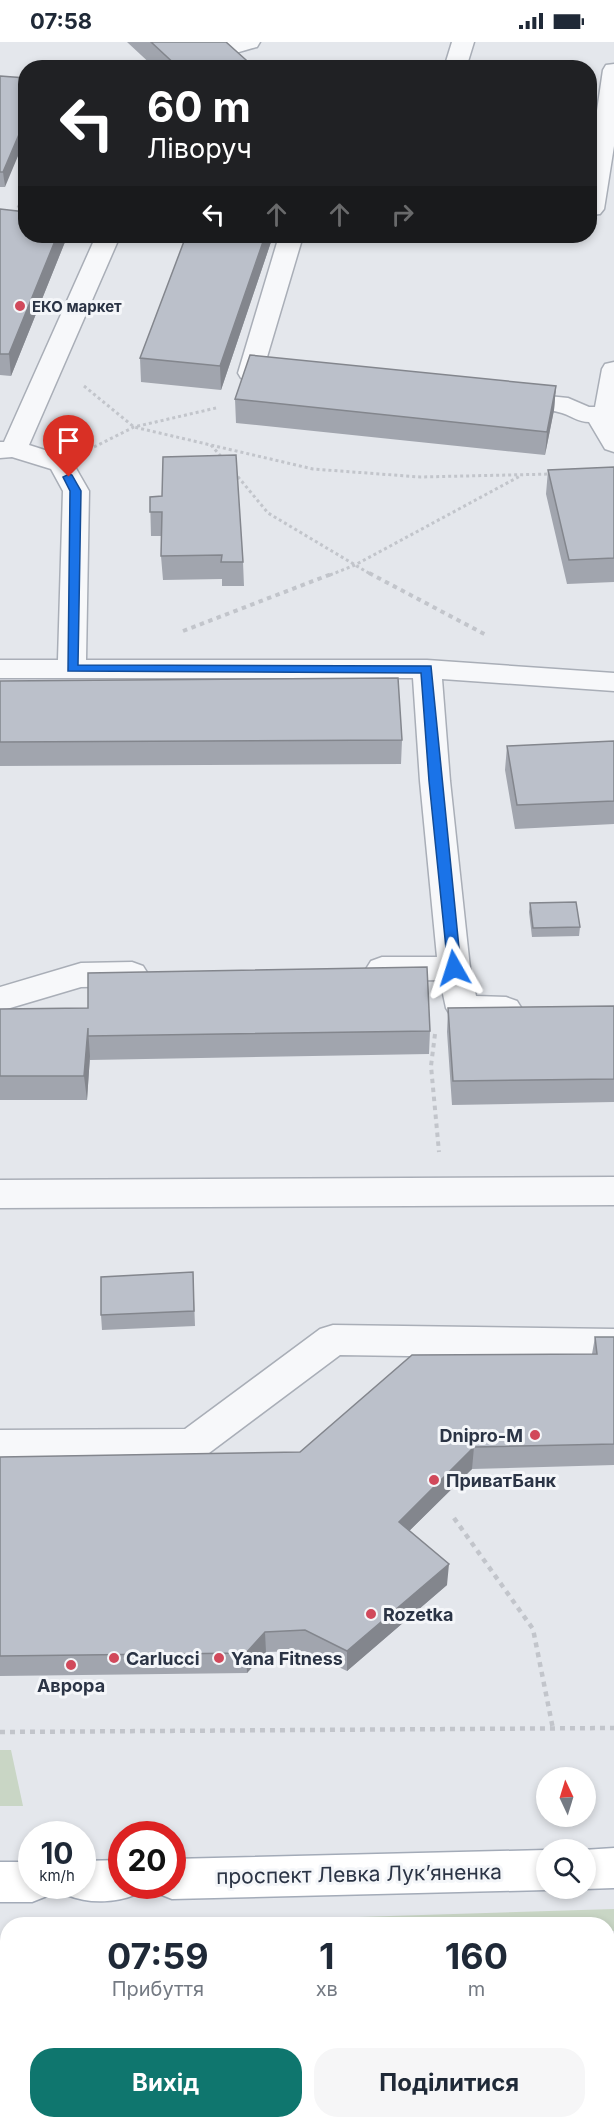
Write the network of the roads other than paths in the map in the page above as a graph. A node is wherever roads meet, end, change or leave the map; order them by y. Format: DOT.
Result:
graph roads {
  1 [pos="249,42"];
  2 [pos="463,42"];
  3 [pos="219,46"];
  4 [pos="236,60"];
  5 [pos="457,60"];
  6 [pos="614,70"];
  7 [pos="597,175"];
  8 [pos="597,211"];
  9 [pos="614,220"];
  10 [pos="105,243"];
  11 [pos="289,243"];
  12 [pos="614,369"];
  13 [pos="296,378"];
  14 [pos="485,397"];
  15 [pos="597,415"];
  16 [pos="614,444"];
  17 [pos="7,450"];
  18 [pos="72,668"];
  19 [pos="0,669"];
  20 [pos="427,669"];
  21 [pos="614,682"];
  22 [pos="454,968"];
  23 [pos="349,970"];
  24 [pos="162,974"];
  25 [pos="0,999"];
  26 [pos="532,1009"];
  27 [pos="614,1191"];
  28 [pos="0,1194"];
  29 [pos="614,1344"];
  30 [pos="0,1446"];
  31 [pos="614,1868"];
  32 [pos="596,1869"];
  33 [pos="536,1870"];
  34 [pos="186,1879"];
  35 [pos="0,1882"];
  36 [pos="18,1882"];
  1 -- 3 [label="lane"];
  2 -- 5 [label="lane"];
  3 -- 4 [label="lane"];
  6 -- 7 [label="lane"];
  8 -- 9 [label="lane"];
  10 -- 17 [label="lane"];
  11 -- 13 [label="lane"];
  12 -- 15 [label="lane"];
  14 -- 15 [label="lane"];
  15 -- 16 [label="lane"];
  17 -- 18 [label="lane"];
  18 -- 19 [label="lane"];
  18 -- 20 [label="lane"];
  20 -- 21 [label="lane"];
  20 -- 22 [label="lane"];
  22 -- 23 [label="lane"];
  22 -- 26 [label="lane"];
  24 -- 25 [label="lane"];
  27 -- 28 [label="lane"];
  29 -- 30 [label="lane"];
  31 -- 32 [label="main road"];
  33 -- 34 [label="main road, проспект Левка Лукʼяненка"];
  35 -- 36 [label="main road"];
}
